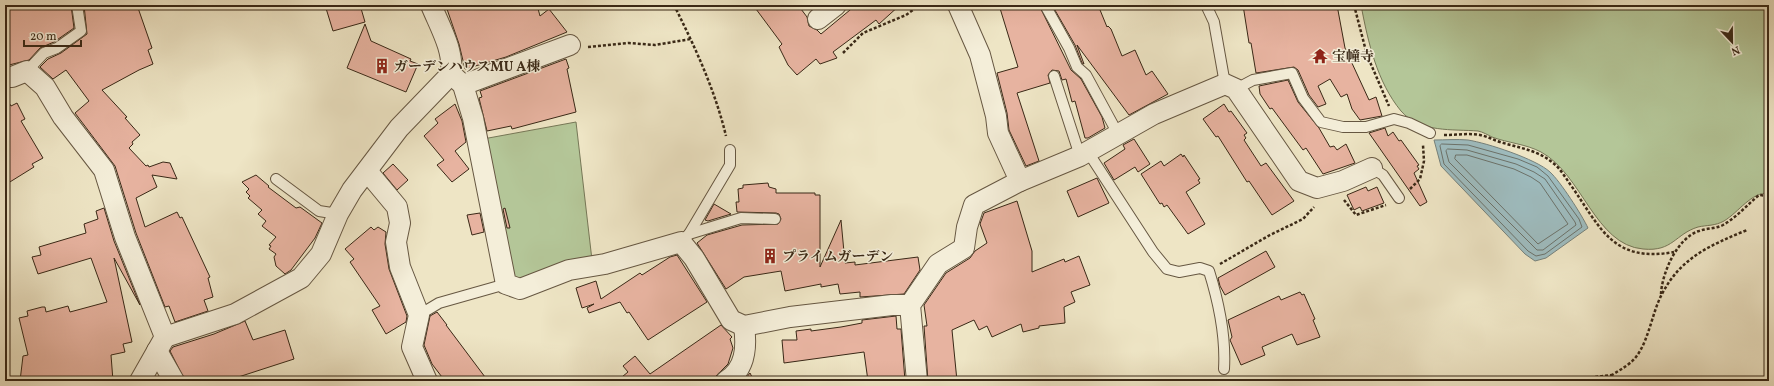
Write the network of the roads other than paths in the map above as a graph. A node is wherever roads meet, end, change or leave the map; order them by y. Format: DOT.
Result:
graph roads {
  1 [pos="77,5"];
  2 [pos="431,5"];
  3 [pos="958,5"];
  4 [pos="1045,5"];
  5 [pos="1206,5"];
  6 [pos="570,45"];
  7 [pos="27,71"];
  8 [pos="1054,76"];
  9 [pos="5,77"];
  10 [pos="457,79"];
  11 [pos="1230,87"];
  12 [pos="1426,132"];
  13 [pos="1118,134"];
  14 [pos="730,150"];
  15 [pos="1084,154"];
  16 [pos="1372,168"];
  17 [pos="366,171"];
  18 [pos="276,179"];
  19 [pos="1020,181"];
  20 [pos="1399,198"];
  21 [pos="338,214"];
  22 [pos="775,219"];
  23 [pos="685,238"];
  24 [pos="506,284"];
  25 [pos="910,305"];
  26 [pos="419,315"];
  27 [pos="744,326"];
  28 [pos="161,344"];
  29 [pos="1224,369"];
  30 [pos="140,381"];
  31 [pos="174,381"];
  32 [pos="427,381"];
  33 [pos="726,381"];
  34 [pos="917,381"];
  1 -- 7 [label="lane"];
  2 -- 10 [label="street"];
  3 -- 19 [label="street"];
  4 -- 13 [label="lane"];
  5 -- 11 [label="lane"];
  6 -- 10 [label="street"];
  7 -- 9 [label="street"];
  7 -- 28 [label="street"];
  8 -- 15 [label="lane"];
  10 -- 17 [label="street"];
  10 -- 24 [label="street"];
  11 -- 12 [label="lane"];
  11 -- 13 [label="street"];
  11 -- 16 [label="street"];
  13 -- 15 [label="street"];
  14 -- 23 [label="lane"];
  15 -- 19 [label="street"];
  15 -- 29 [label="lane"];
  16 -- 20 [label="lane"];
  17 -- 21 [label="street"];
  17 -- 26 [label="street"];
  18 -- 21 [label="lane"];
  19 -- 25 [label="street"];
  21 -- 28 [label="street"];
  22 -- 23 [label="lane"];
  23 -- 24 [label="street"];
  23 -- 27 [label="street"];
  24 -- 26 [label="lane"];
  25 -- 27 [label="street"];
  25 -- 34 [label="street"];
  26 -- 32 [label="street"];
  27 -- 33 [label="street"];
  28 -- 30 [label="street"];
  28 -- 31 [label="street"];
}
